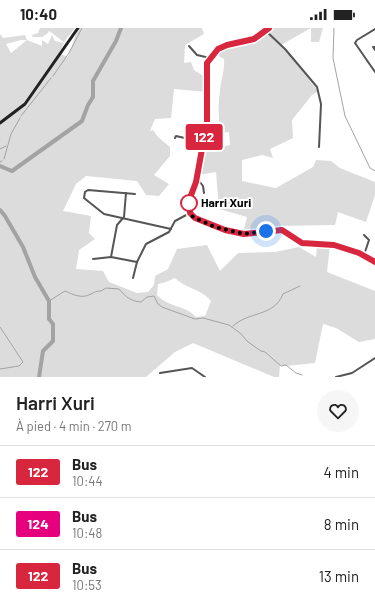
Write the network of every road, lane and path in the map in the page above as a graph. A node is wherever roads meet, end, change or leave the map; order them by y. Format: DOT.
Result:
graph roads {
  1 [pos="78,28"];
  2 [pos="269,28"];
  3 [pos="375,28"];
  4 [pos="266,31"];
  5 [pos="189,46"];
  6 [pos="210,58"];
  7 [pos="375,72"];
  8 [pos="0,123"];
  9 [pos="175,138"];
  10 [pos="202,142"];
  11 [pos="319,147"];
  12 [pos="196,177"];
  13 [pos="126,193"];
  14 [pos="204,193"];
  15 [pos="135,194"];
  16 [pos="190,213"];
  17 [pos="124,217"];
  18 [pos="171,229"];
  19 [pos="364,235"];
  20 [pos="364,255"];
  21 [pos="111,257"];
  22 [pos="92,259"];
  23 [pos="137,262"];
  24 [pos="375,262"];
  25 [pos="133,278"];
  26 [pos="375,358"];
  27 [pos="160,373"];
  28 [pos="205,376"];
  29 [pos="336,377"];
  1 -- 8 [label="street"];
  2 -- 4 [label="street"];
  3 -- 7 [label="street"];
  4 -- 6 [label="street"];
  4 -- 11 [label="street"];
  5 -- 6 [label="street"];
  6 -- 10 [label="street"];
  9 -- 10 [label="street"];
  10 -- 12 [label="street"];
  12 -- 14 [label="street"];
  12 -- 16 [label="street"];
  13 -- 15 [label="street"];
  13 -- 17 [label="street"];
  13 -- 17 [label="street"];
  16 -- 18 [label="street"];
  16 -- 20 [label="street"];
  17 -- 18 [label="street"];
  17 -- 21 [label="street"];
  18 -- 23 [label="street"];
  19 -- 20 [label="street"];
  20 -- 24 [label="street"];
  21 -- 22 [label="street"];
  21 -- 23 [label="street"];
  23 -- 25 [label="street"];
  26 -- 29 [label="street"];
  27 -- 28 [label="street"];
}
